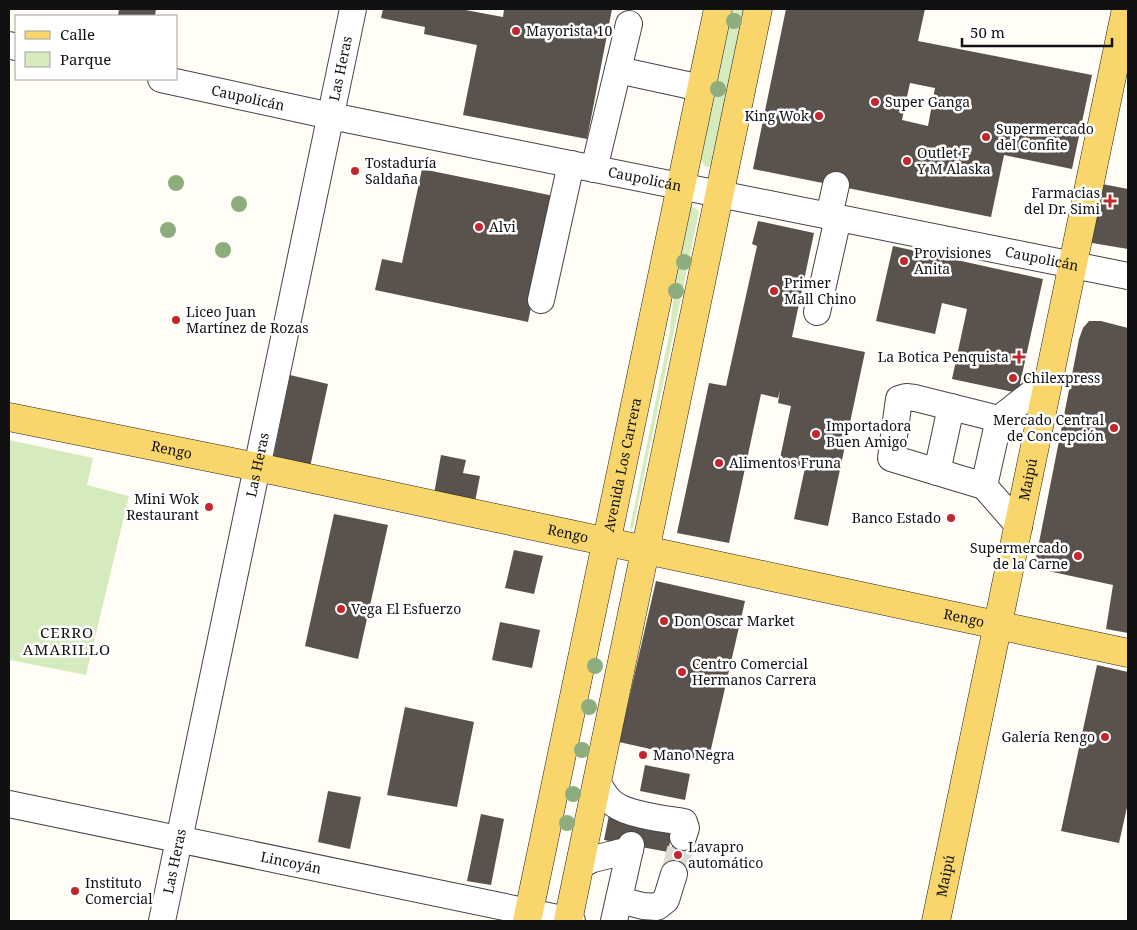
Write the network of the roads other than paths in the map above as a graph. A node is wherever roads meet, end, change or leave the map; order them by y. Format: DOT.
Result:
graph roads {
  1 [pos="353,9"];
  2 [pos="718,9"];
  3 [pos="758,9"];
  4 [pos="1126,9"];
  5 [pos="628,24"];
  6 [pos="618,70"];
  7 [pos="166,80"];
  8 [pos="701,88"];
  9 [pos="331,116"];
  10 [pos="582,167"];
  11 [pos="836,185"];
  12 [pos="681,186"];
  13 [pos="719,194"];
  14 [pos="834,217"];
  15 [pos="1074,264"];
  16 [pos="1128,276"];
  17 [pos="542,300"];
  18 [pos="817,312"];
  19 [pos="1050,379"];
  20 [pos="951,407"];
  21 [pos="9,417"];
  22 [pos="999,419"];
  23 [pos="257,468"];
  24 [pos="938,472"];
  25 [pos="984,486"];
  26 [pos="1019,526"];
  27 [pos="606,542"];
  28 [pos="644,551"];
  29 [pos="998,625"];
  30 [pos="1128,653"];
  31 [pos="597,782"];
  32 [pos="9,804"];
  33 [pos="683,830"];
  34 [pos="179,840"];
  35 [pos="580,865"];
  36 [pos="674,874"];
  37 [pos="616,911"];
  38 [pos="528,917"];
  39 [pos="162,921"];
  40 [pos="569,921"];
  41 [pos="936,921"];
  1 -- 9 [label="street, Las Heras"];
  2 -- 8 [label="main road, Avenida Los Carrera"];
  3 -- 13 [label="main road"];
  4 -- 15 [label="main road, Maipú"];
  5 -- 6 [label="street"];
  6 -- 8 [label="street"];
  6 -- 10 [label="street"];
  7 -- 9 [label="street, Caupolicán"];
  8 -- 12 [label="main road, Avenida Los Carrera"];
  9 -- 10 [label="street, Caupolicán"];
  9 -- 23 [label="street, Las Heras"];
  10 -- 12 [label="street, Caupolicán"];
  10 -- 17 [label="street"];
  11 -- 14 [label="street"];
  12 -- 13 [label="street, Caupolicán"];
  12 -- 27 [label="main road, Avenida Los Carrera"];
  13 -- 14 [label="street, Caupolicán"];
  13 -- 28 [label="main road"];
  14 -- 15 [label="street, Caupolicán"];
  14 -- 18 [label="street"];
  15 -- 16 [label="street, Caupolicán"];
  15 -- 19 [label="main road, Maipú"];
  19 -- 22 [label="street"];
  19 -- 26 [label="main road, Maipú"];
  20 -- 22 [label="street"];
  20 -- 24 [label="street"];
  20 -- 24 [label="street"];
  21 -- 23 [label="main road, Rengo"];
  22 -- 25 [label="street"];
  23 -- 27 [label="main road, Rengo"];
  23 -- 34 [label="street, Las Heras"];
  24 -- 25 [label="street"];
  25 -- 26 [label="street"];
  26 -- 29 [label="main road, Maipú"];
  27 -- 28 [label="main road, Rengo"];
  27 -- 38 [label="main road, Avenida Los Carrera"];
  28 -- 29 [label="main road, Rengo"];
  28 -- 31 [label="main road"];
  29 -- 30 [label="main road, Rengo"];
  29 -- 41 [label="main road, Maipú"];
  31 -- 33 [label="street"];
  31 -- 35 [label="main road"];
  32 -- 34 [label="street, Lincoyán"];
  34 -- 38 [label="street, Lincoyán"];
  34 -- 39 [label="street, Las Heras"];
  35 -- 37 [label="street"];
  35 -- 40 [label="main road"];
  36 -- 37 [label="street"];
  38 -- 40 [label="street, Lincoyán"];
}
